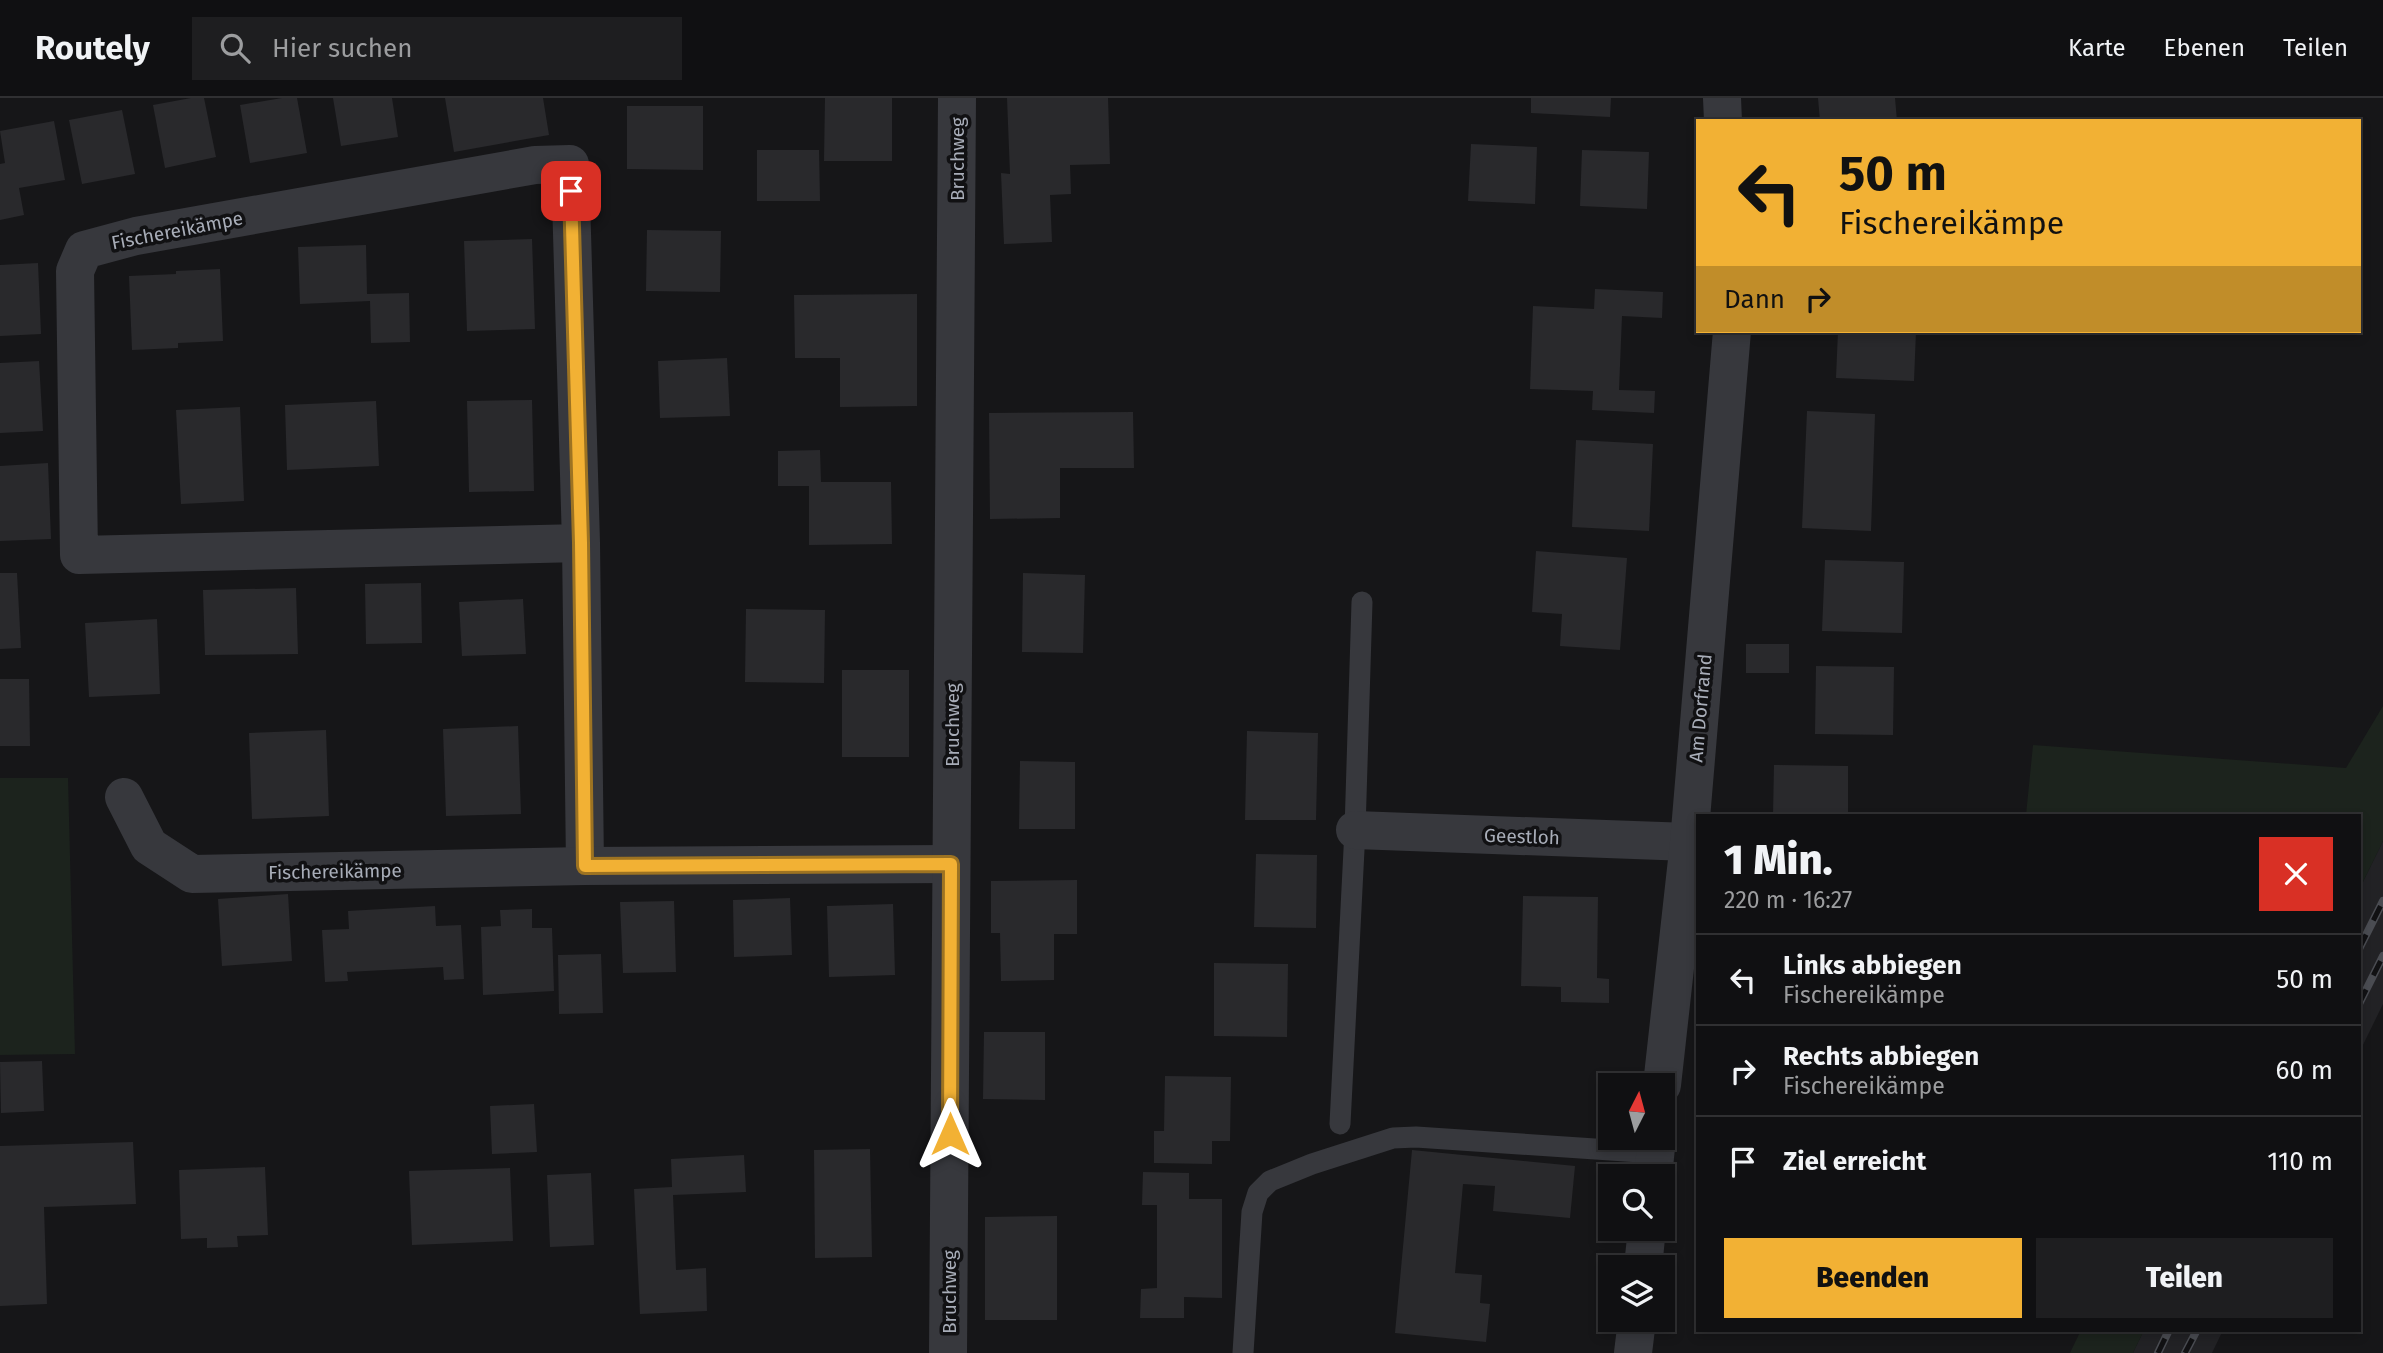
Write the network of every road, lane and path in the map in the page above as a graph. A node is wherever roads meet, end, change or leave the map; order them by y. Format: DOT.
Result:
graph roads {
  1 [pos="957,98"];
  2 [pos="1722,98"];
  3 [pos="1723,119"];
  4 [pos="1732,333"];
  5 [pos="581,543"];
  6 [pos="1363,602"];
  7 [pos="124,797"];
  8 [pos="1355,831"];
  9 [pos="1689,842"];
  10 [pos="951,864"];
  11 [pos="585,866"];
  12 [pos="1663,1073"];
  13 [pos="1340,1124"];
  14 [pos="1655,1156"];
  15 [pos="1636,1332"];
  16 [pos="948,1353"];
  17 [pos="1243,1353"];
  18 [pos="1633,1353"];
  1 -- 10 [label="street, Bruchweg"];
  2 -- 3 [label="street"];
  4 -- 9 [label="street, Am Dorfrand"];
  5 -- 5 [label="street, Fischereikämpe"];
  5 -- 11 [label="street, Fischereikämpe"];
  6 -- 8 [label="lane"];
  7 -- 11 [label="street, Fischereikämpe"];
  8 -- 9 [label="street, Geestloh"];
  8 -- 13 [label="lane"];
  9 -- 12 [label="street, Am Dorfrand"];
  10 -- 11 [label="street, Fischereikämpe"];
  10 -- 16 [label="street, Bruchweg"];
  14 -- 17 [label="lane"];
  15 -- 18 [label="street"];
}
